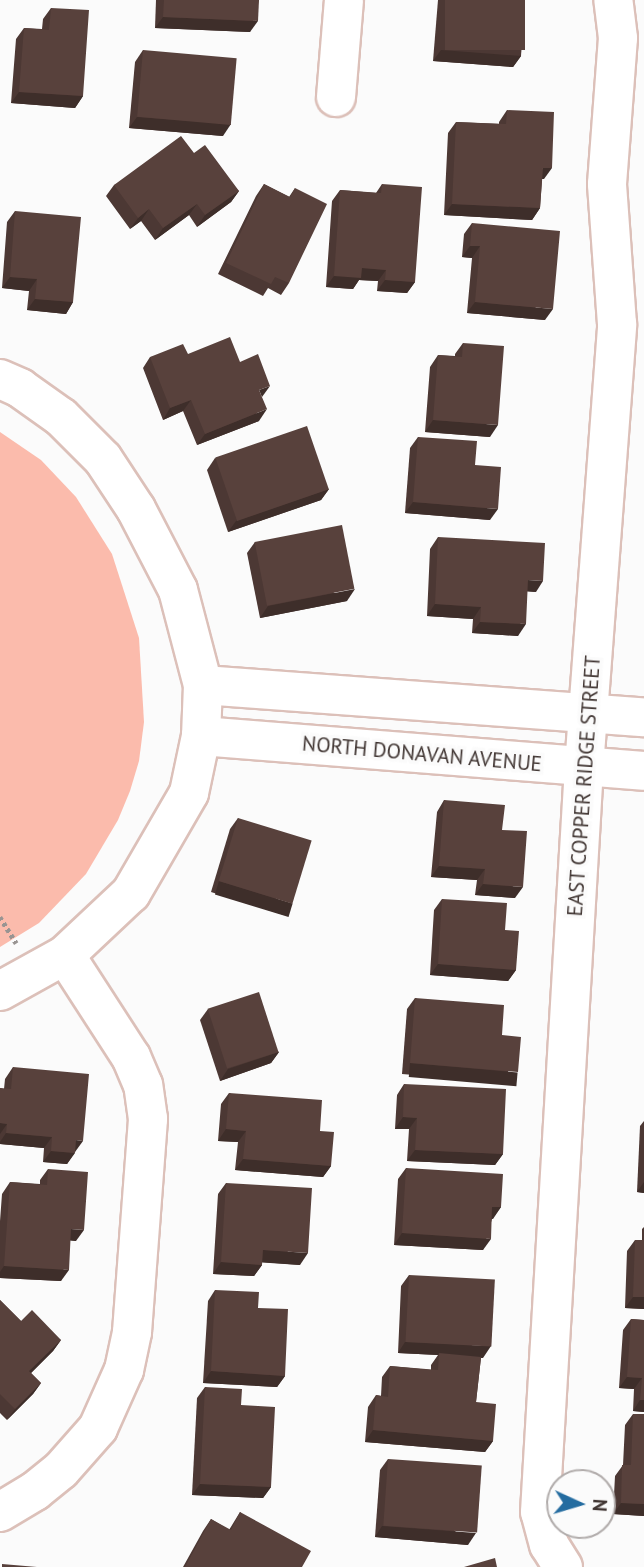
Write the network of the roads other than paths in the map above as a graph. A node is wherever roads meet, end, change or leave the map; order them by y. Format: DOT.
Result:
graph roads {
  1 [pos="344,0"];
  2 [pos="613,0"];
  3 [pos="336,97"];
  4 [pos="0,379"];
  5 [pos="203,685"];
  6 [pos="588,713"];
  7 [pos="644,716"];
  8 [pos="201,736"];
  9 [pos="584,767"];
  10 [pos="644,771"];
  11 [pos="65,955"];
  12 [pos="0,991"];
  13 [pos="0,1512"];
  14 [pos="564,1567"];
  1 -- 3 [label="street"];
  2 -- 6 [label="street, EAST COPPER RIDGE STREET"];
  4 -- 5 [label="street"];
  5 -- 6 [label="street"];
  5 -- 8 [label="street"];
  6 -- 7 [label="street"];
  6 -- 9 [label="street, EAST COPPER RIDGE STREET"];
  8 -- 9 [label="street, NORTH DONAVAN AVENUE"];
  8 -- 11 [label="street"];
  9 -- 10 [label="street, NORTH DONAVAN AVENUE"];
  9 -- 14 [label="street, EAST COPPER RIDGE STREET"];
  11 -- 12 [label="street"];
  11 -- 13 [label="street"];
}
